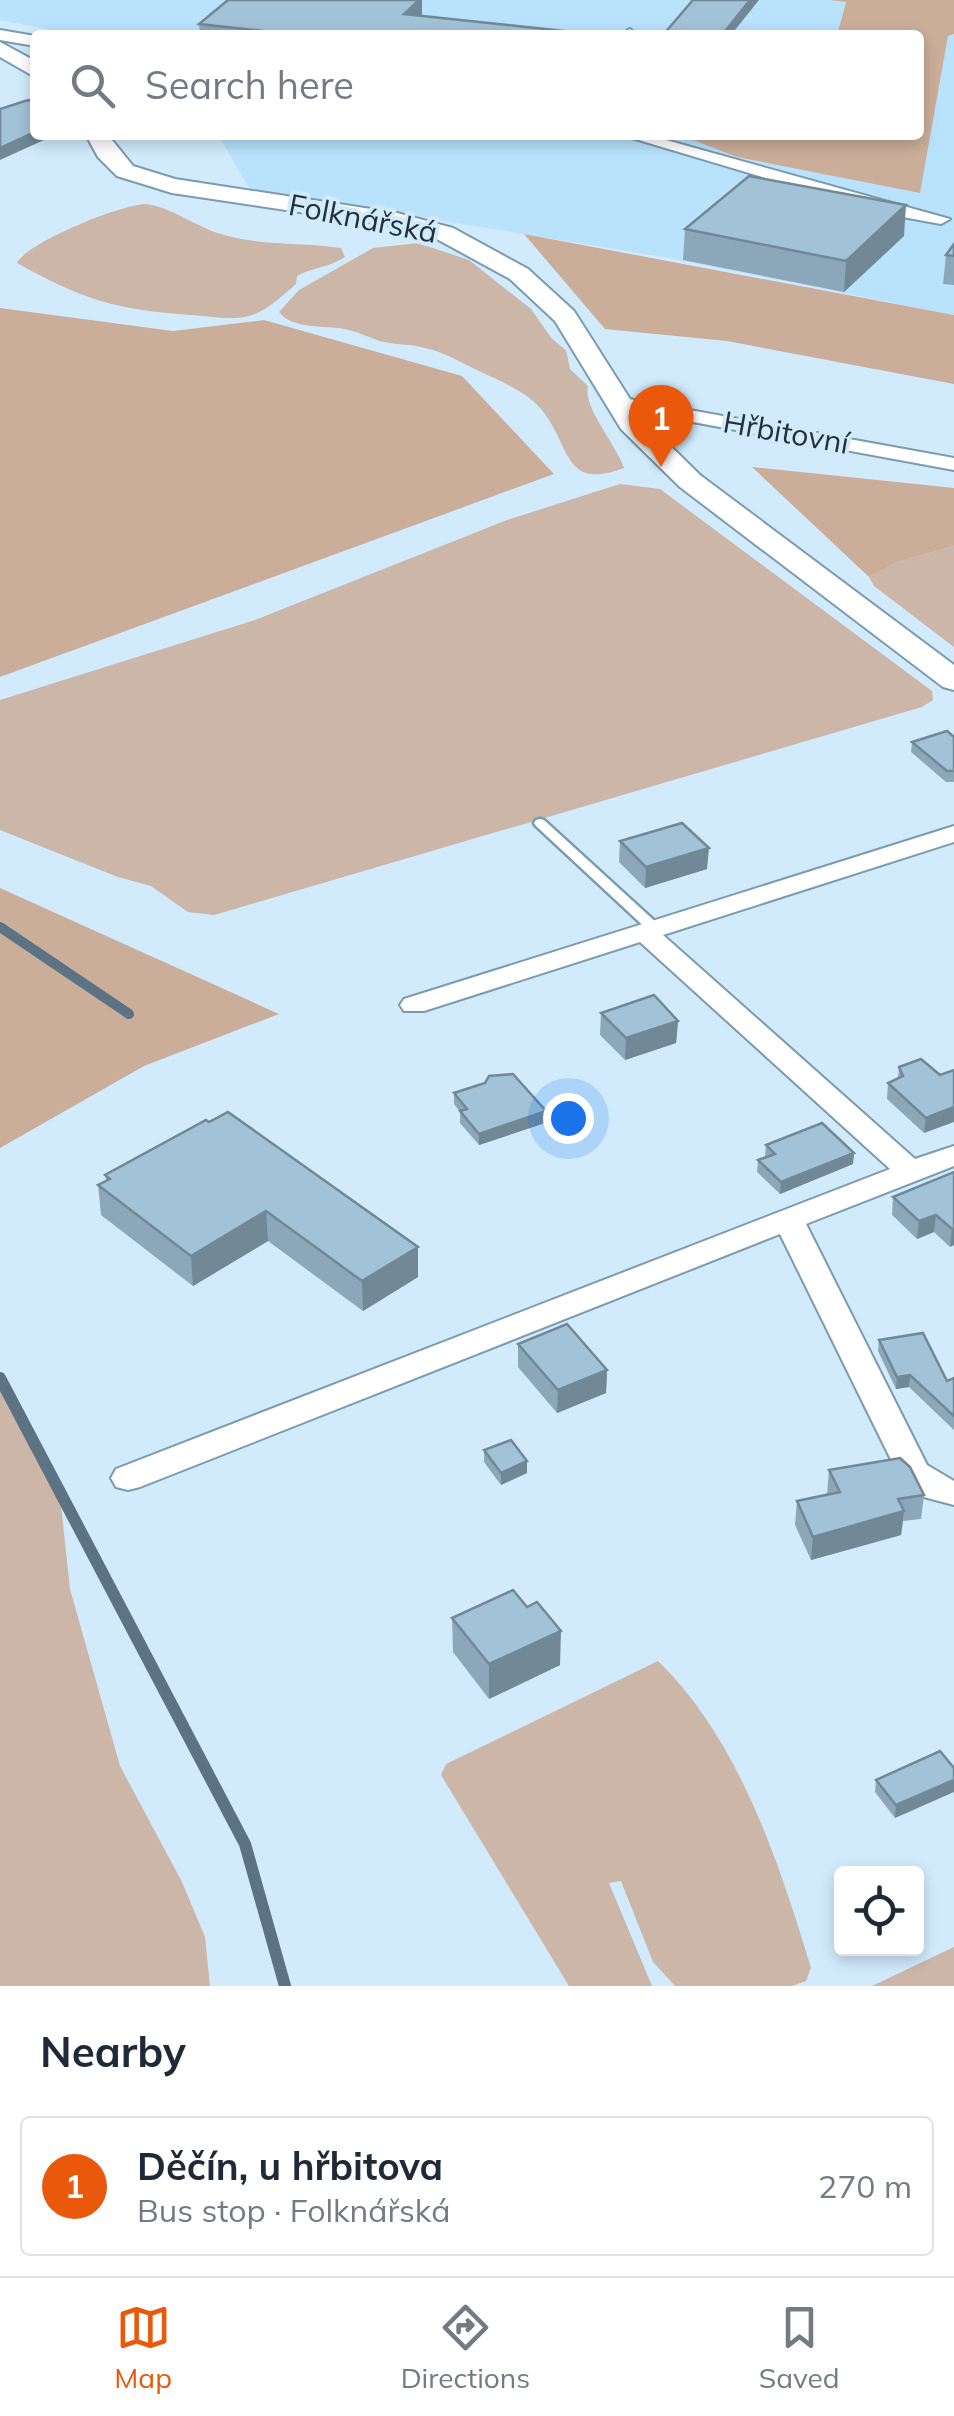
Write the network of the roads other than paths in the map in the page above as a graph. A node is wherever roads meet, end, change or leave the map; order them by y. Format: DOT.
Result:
graph roads {
  1 [pos="0,35"];
  2 [pos="30,40"];
  3 [pos="0,48"];
  4 [pos="30,68"];
  5 [pos="100,140"];
  6 [pos="647,140"];
  7 [pos="941,220"];
  8 [pos="618,403"];
  9 [pos="954,464"];
  10 [pos="954,680"];
  11 [pos="540,823"];
  12 [pos="954,834"];
  13 [pos="649,930"];
  14 [pos="414,1004"];
  15 [pos="954,1156"];
  16 [pos="911,1172"];
  17 [pos="788,1219"];
  18 [pos="128,1478"];
  19 [pos="954,1493"];
  1 -- 2 [label="street"];
  3 -- 4 [label="street"];
  5 -- 8 [label="street, Folknářská"];
  6 -- 7 [label="street"];
  8 -- 9 [label="street, Hřbitovní"];
  8 -- 10 [label="street, Folknářská"];
  11 -- 13 [label="lane"];
  12 -- 13 [label="street"];
  13 -- 14 [label="street"];
  13 -- 16 [label="street"];
  15 -- 16 [label="street"];
  16 -- 17 [label="street"];
  17 -- 18 [label="street"];
  17 -- 19 [label="street"];
}
